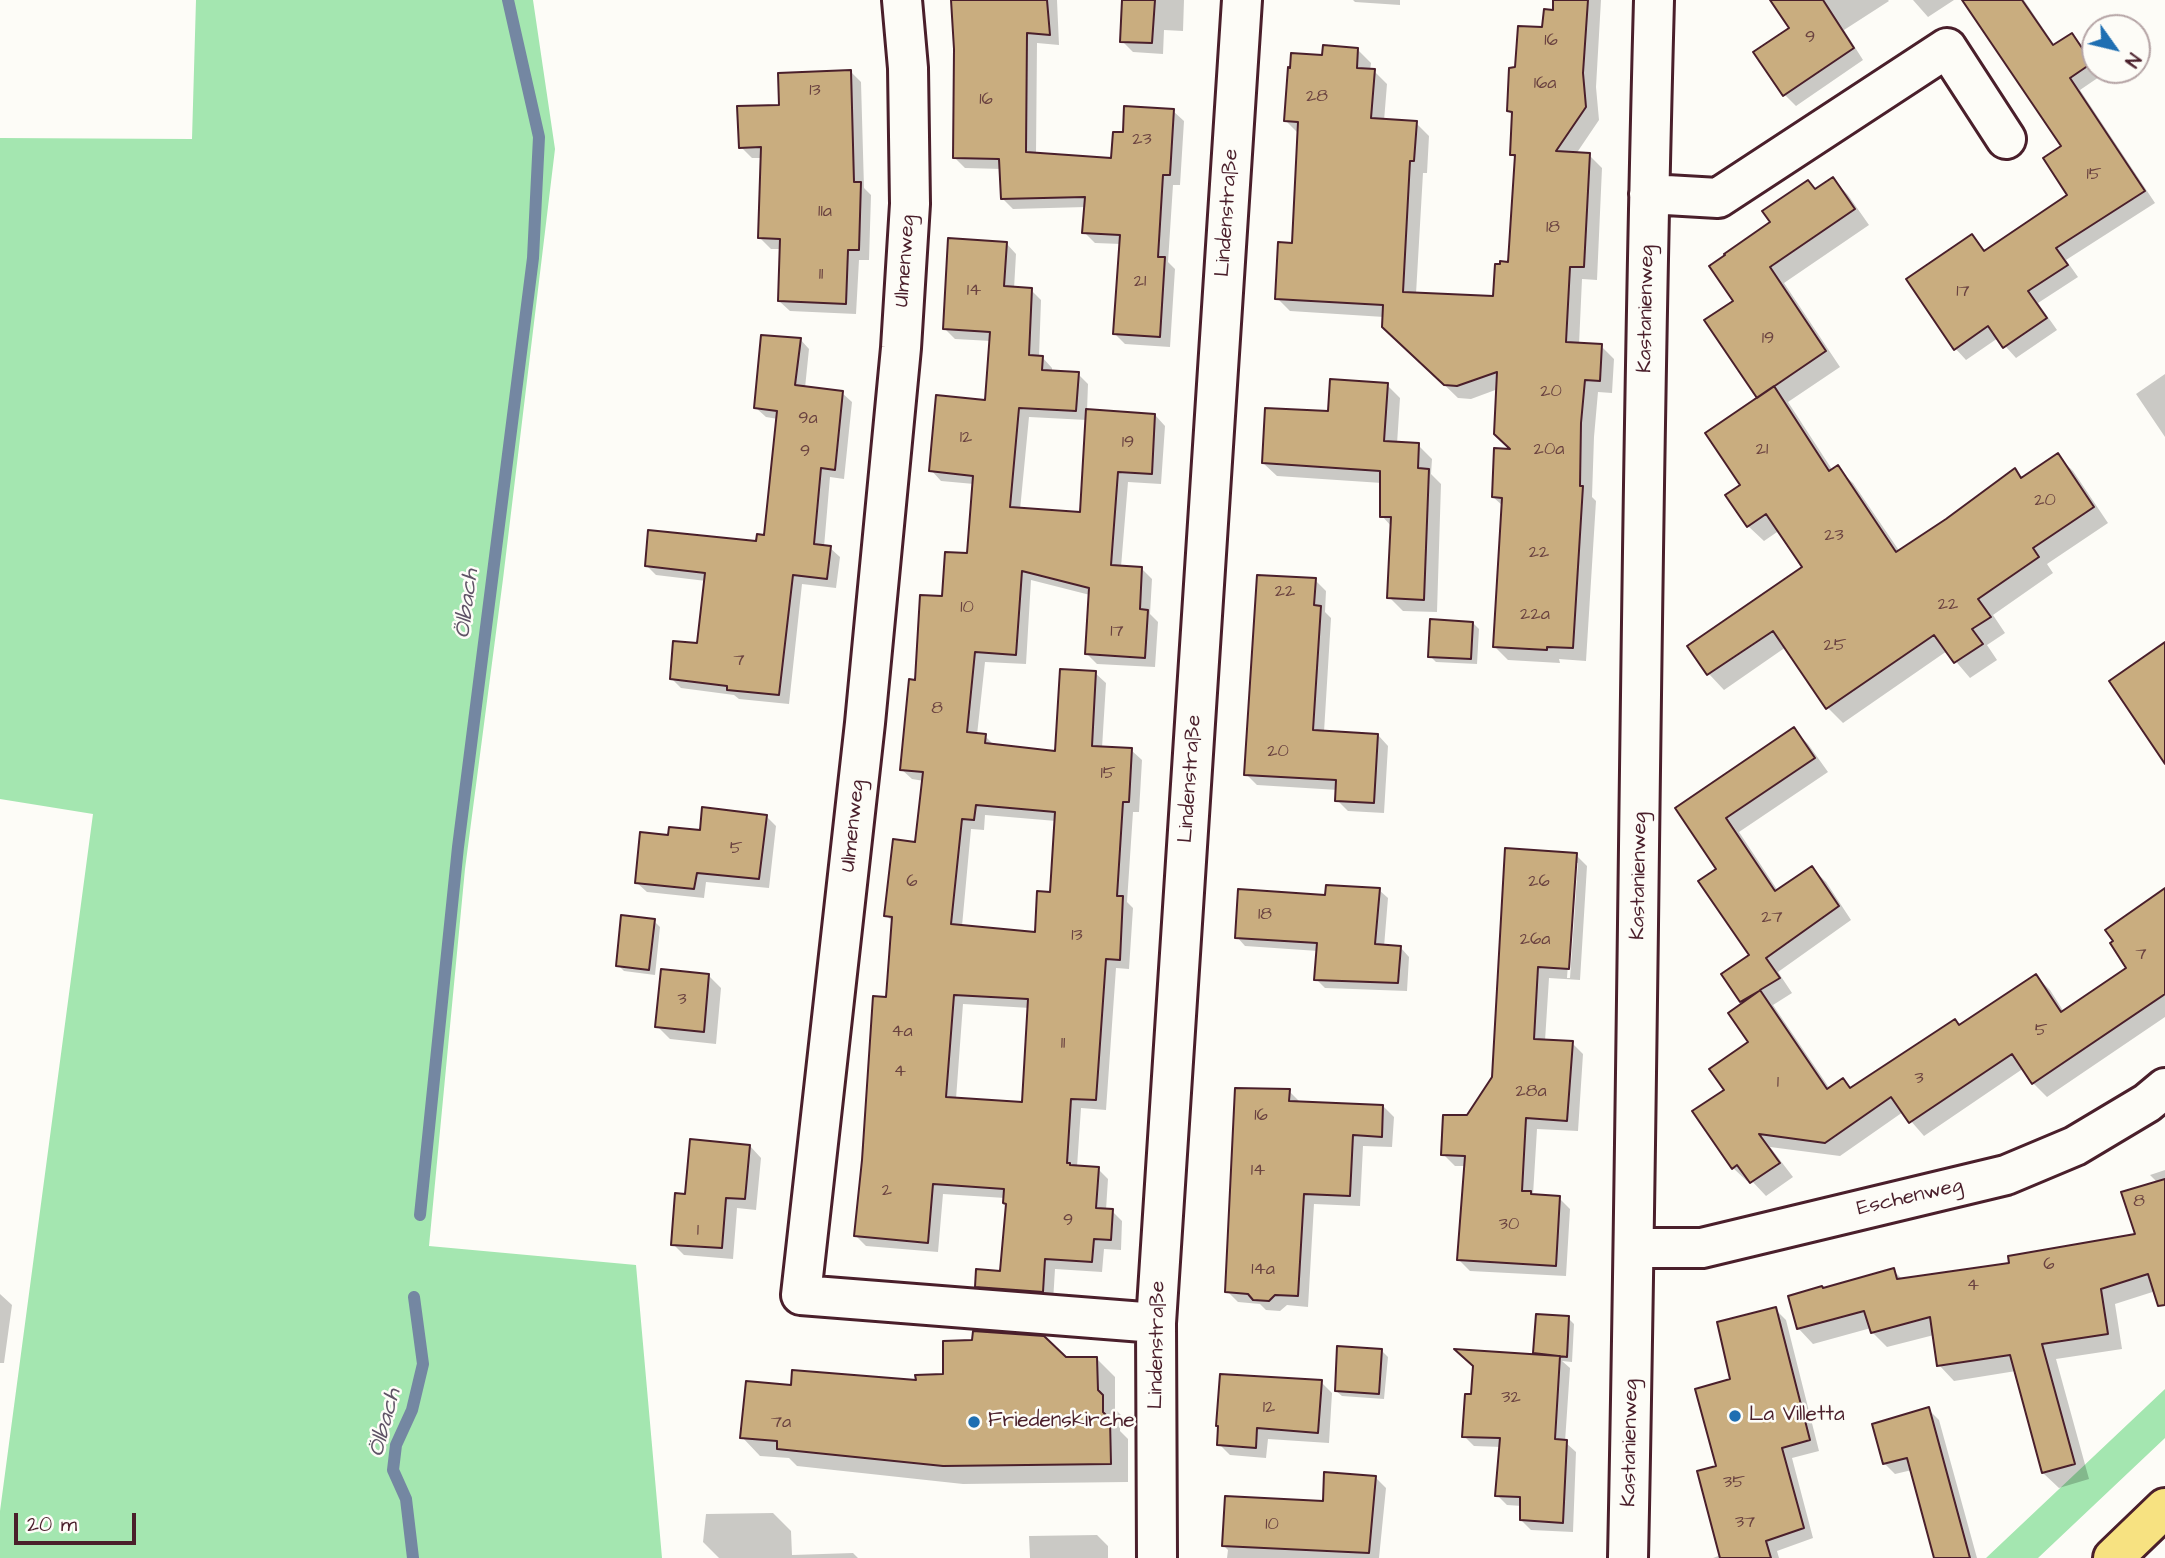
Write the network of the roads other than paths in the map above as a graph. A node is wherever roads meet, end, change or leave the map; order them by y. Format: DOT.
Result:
graph roads {
  1 [pos="902,0"];
  2 [pos="1242,0"];
  3 [pos="1654,0"];
  4 [pos="2006,139"];
  5 [pos="1648,194"];
  6 [pos="2165,1088"];
  7 [pos="1635,1248"];
  8 [pos="1156,1323"];
  9 [pos="2165,1508"];
  10 [pos="1157,1558"];
  11 [pos="1628,1558"];
  12 [pos="2113,1558"];
  1 -- 8 [label="street, Ulmenweg"];
  2 -- 8 [label="street, Lindenstraße"];
  3 -- 5 [label="street, Kastanienweg"];
  4 -- 5 [label="street"];
  5 -- 7 [label="street, Kastanienweg"];
  6 -- 7 [label="street, Eschenweg"];
  7 -- 11 [label="street, Kastanienweg"];
  8 -- 10 [label="street, Lindenstraße"];
  9 -- 12 [label="main road"];
}
